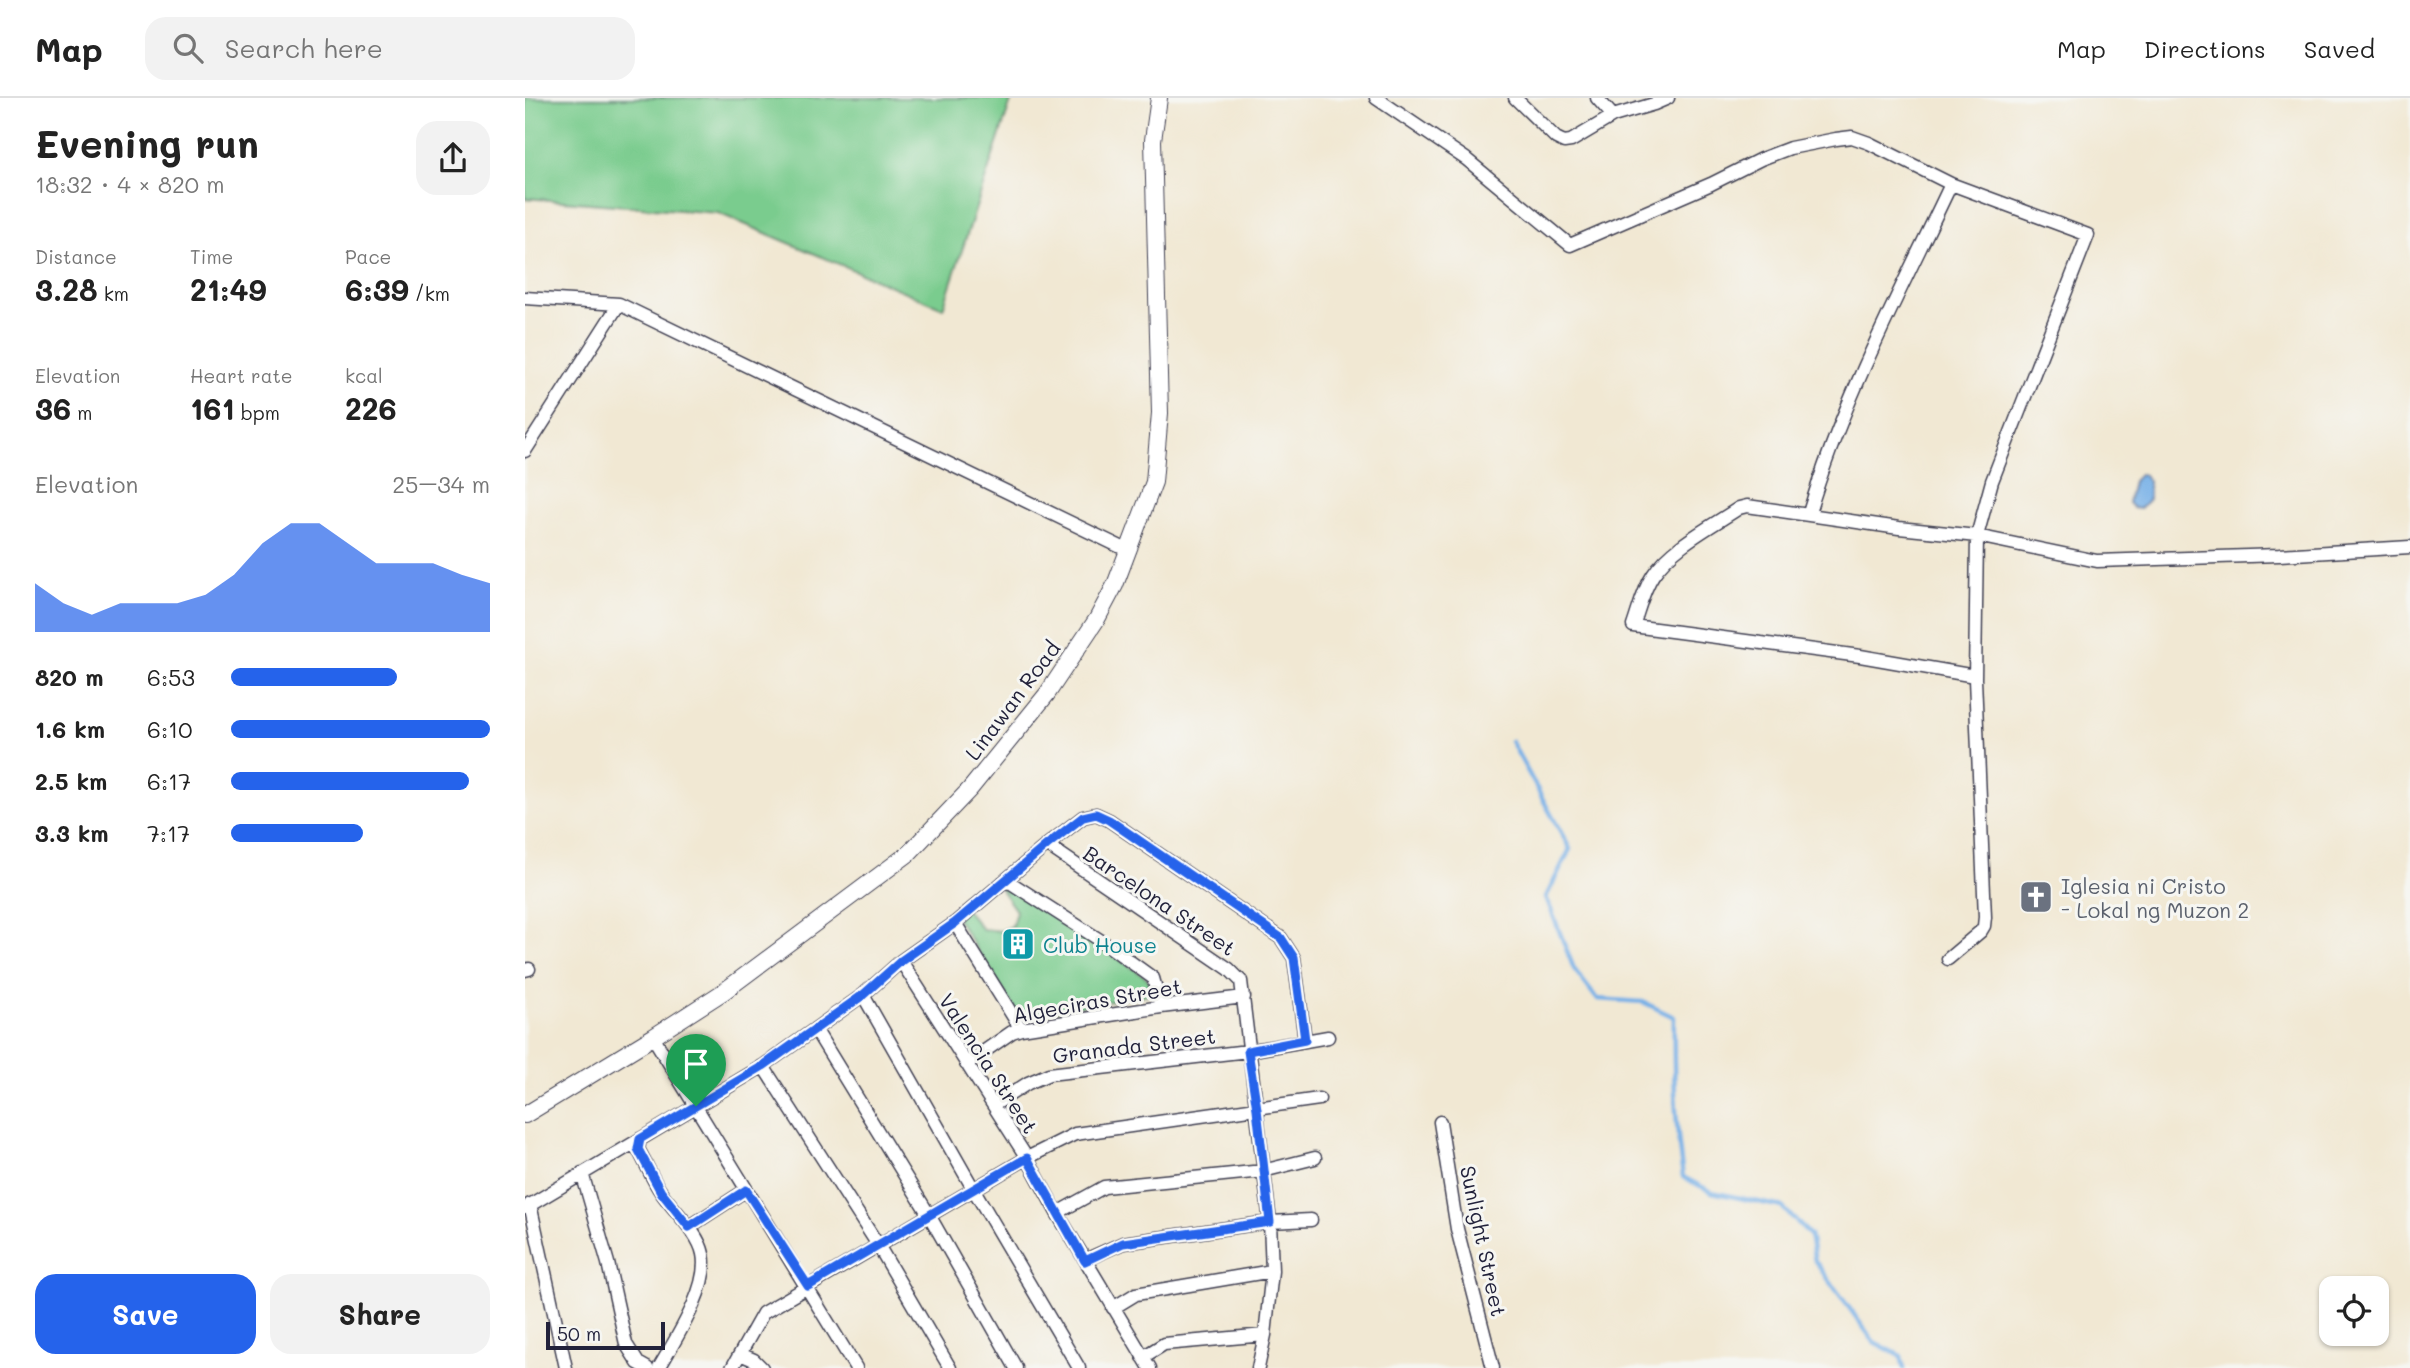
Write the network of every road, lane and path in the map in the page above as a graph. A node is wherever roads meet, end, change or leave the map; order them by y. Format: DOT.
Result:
graph roads {
  1 [pos="1159,98"];
  2 [pos="1376,98"];
  3 [pos="1515,98"];
  4 [pos="1597,98"];
  5 [pos="1668,98"];
  6 [pos="1613,116"];
  7 [pos="1951,184"];
  8 [pos="525,298"];
  9 [pos="619,304"];
  10 [pos="525,451"];
  11 [pos="1809,513"];
  12 [pos="1977,536"];
  13 [pos="2410,547"];
  14 [pos="1129,551"];
  15 [pos="1975,676"];
  16 [pos="1047,845"];
  17 [pos="1003,883"];
  18 [pos="955,923"];
  19 [pos="1948,959"];
  20 [pos="901,961"];
  21 [pos="863,995"];
  22 [pos="1244,997"];
  23 [pos="1161,1007"];
  24 [pos="815,1029"];
  25 [pos="1021,1029"];
  26 [pos="653,1037"];
  27 [pos="1328,1037"];
  28 [pos="1305,1040"];
  29 [pos="1248,1051"];
  30 [pos="966,1064"];
  31 [pos="763,1066"];
  32 [pos="1319,1099"];
  33 [pos="994,1105"];
  34 [pos="696,1106"];
  35 [pos="1257,1109"];
  36 [pos="525,1115"];
  37 [pos="1440,1122"];
  38 [pos="640,1139"];
  39 [pos="1027,1158"];
  40 [pos="1315,1158"];
  41 [pos="1263,1171"];
  42 [pos="582,1174"];
  43 [pos="746,1190"];
  44 [pos="974,1190"];
  45 [pos="528,1206"];
  46 [pos="1057,1213"];
  47 [pos="929,1215"];
  48 [pos="1311,1220"];
  49 [pos="1270,1222"];
  50 [pos="689,1227"];
  51 [pos="879,1245"];
  52 [pos="1085,1261"];
  53 [pos="1272,1270"];
  54 [pos="808,1286"];
  55 [pos="1113,1308"];
  56 [pos="1265,1335"];
  57 [pos="740,1354"];
  58 [pos="1146,1363"];
  59 [pos="566,1368"];
  60 [pos="647,1368"];
  61 [pos="659,1368"];
  62 [pos="732,1368"];
  63 [pos="762,1368"];
  64 [pos="856,1368"];
  65 [pos="950,1368"];
  66 [pos="1016,1368"];
  67 [pos="1079,1368"];
  68 [pos="1258,1368"];
  69 [pos="1493,1368"];
  1 -- 14 [label="street, Linawan Road"];
  2 -- 7 [label="street"];
  3 -- 6 [label="street"];
  4 -- 6 [label="street"];
  5 -- 6 [label="street"];
  7 -- 11 [label="street"];
  7 -- 12 [label="street"];
  8 -- 9 [label="street"];
  9 -- 10 [label="street"];
  9 -- 14 [label="street"];
  11 -- 12 [label="street"];
  11 -- 15 [label="street"];
  12 -- 13 [label="street"];
  12 -- 15 [label="street"];
  14 -- 26 [label="street, Linawan Road"];
  15 -- 19 [label="street"];
  16 -- 17 [label="street"];
  16 -- 22 [label="street, Barcelona Street"];
  16 -- 28 [label="street"];
  17 -- 18 [label="street"];
  17 -- 23 [label="street"];
  18 -- 20 [label="street"];
  18 -- 25 [label="street"];
  20 -- 21 [label="street"];
  20 -- 30 [label="street, Valencia Street"];
  21 -- 24 [label="street"];
  21 -- 44 [label="street"];
  22 -- 23 [label="street, Algeciras Street"];
  22 -- 29 [label="street, Barcelona Street"];
  23 -- 25 [label="street, Algeciras Street"];
  24 -- 31 [label="street"];
  24 -- 47 [label="street"];
  25 -- 30 [label="street, Algeciras Street"];
  26 -- 34 [label="street"];
  26 -- 36 [label="street, Linawan Road"];
  27 -- 28 [label="street, Granada Street"];
  28 -- 29 [label="street, Granada Street"];
  29 -- 33 [label="street, Granada Street"];
  29 -- 35 [label="street, Barcelona Street"];
  30 -- 33 [label="street, Valencia Street"];
  31 -- 34 [label="street"];
  31 -- 51 [label="street"];
  32 -- 35 [label="street"];
  33 -- 39 [label="street, Valencia Street"];
  34 -- 38 [label="street"];
  34 -- 43 [label="street"];
  35 -- 39 [label="street"];
  35 -- 41 [label="street, Barcelona Street"];
  37 -- 69 [label="street, Sunlight Street"];
  38 -- 42 [label="street"];
  38 -- 50 [label="street"];
  39 -- 44 [label="street"];
  39 -- 46 [label="street, Valencia Street"];
  40 -- 41 [label="street"];
  41 -- 46 [label="street"];
  41 -- 49 [label="street, Barcelona Street"];
  42 -- 45 [label="street"];
  42 -- 60 [label="street"];
  43 -- 50 [label="street"];
  43 -- 54 [label="street"];
  44 -- 47 [label="street"];
  44 -- 67 [label="street"];
  45 -- 59 [label="street"];
  46 -- 52 [label="street, Valencia Street"];
  47 -- 51 [label="street"];
  47 -- 66 [label="street"];
  48 -- 49 [label="street"];
  49 -- 52 [label="street"];
  49 -- 53 [label="street, Barcelona Street"];
  50 -- 61 [label="street"];
  51 -- 54 [label="street"];
  51 -- 65 [label="street"];
  52 -- 55 [label="street, Valencia Street"];
  53 -- 55 [label="street"];
  53 -- 56 [label="street, Barcelona Street"];
  54 -- 57 [label="street"];
  54 -- 64 [label="street"];
  55 -- 58 [label="street, Valencia Street"];
  56 -- 58 [label="street"];
  56 -- 68 [label="street, Barcelona Street"];
  57 -- 62 [label="street"];
  57 -- 63 [label="street"];
}
